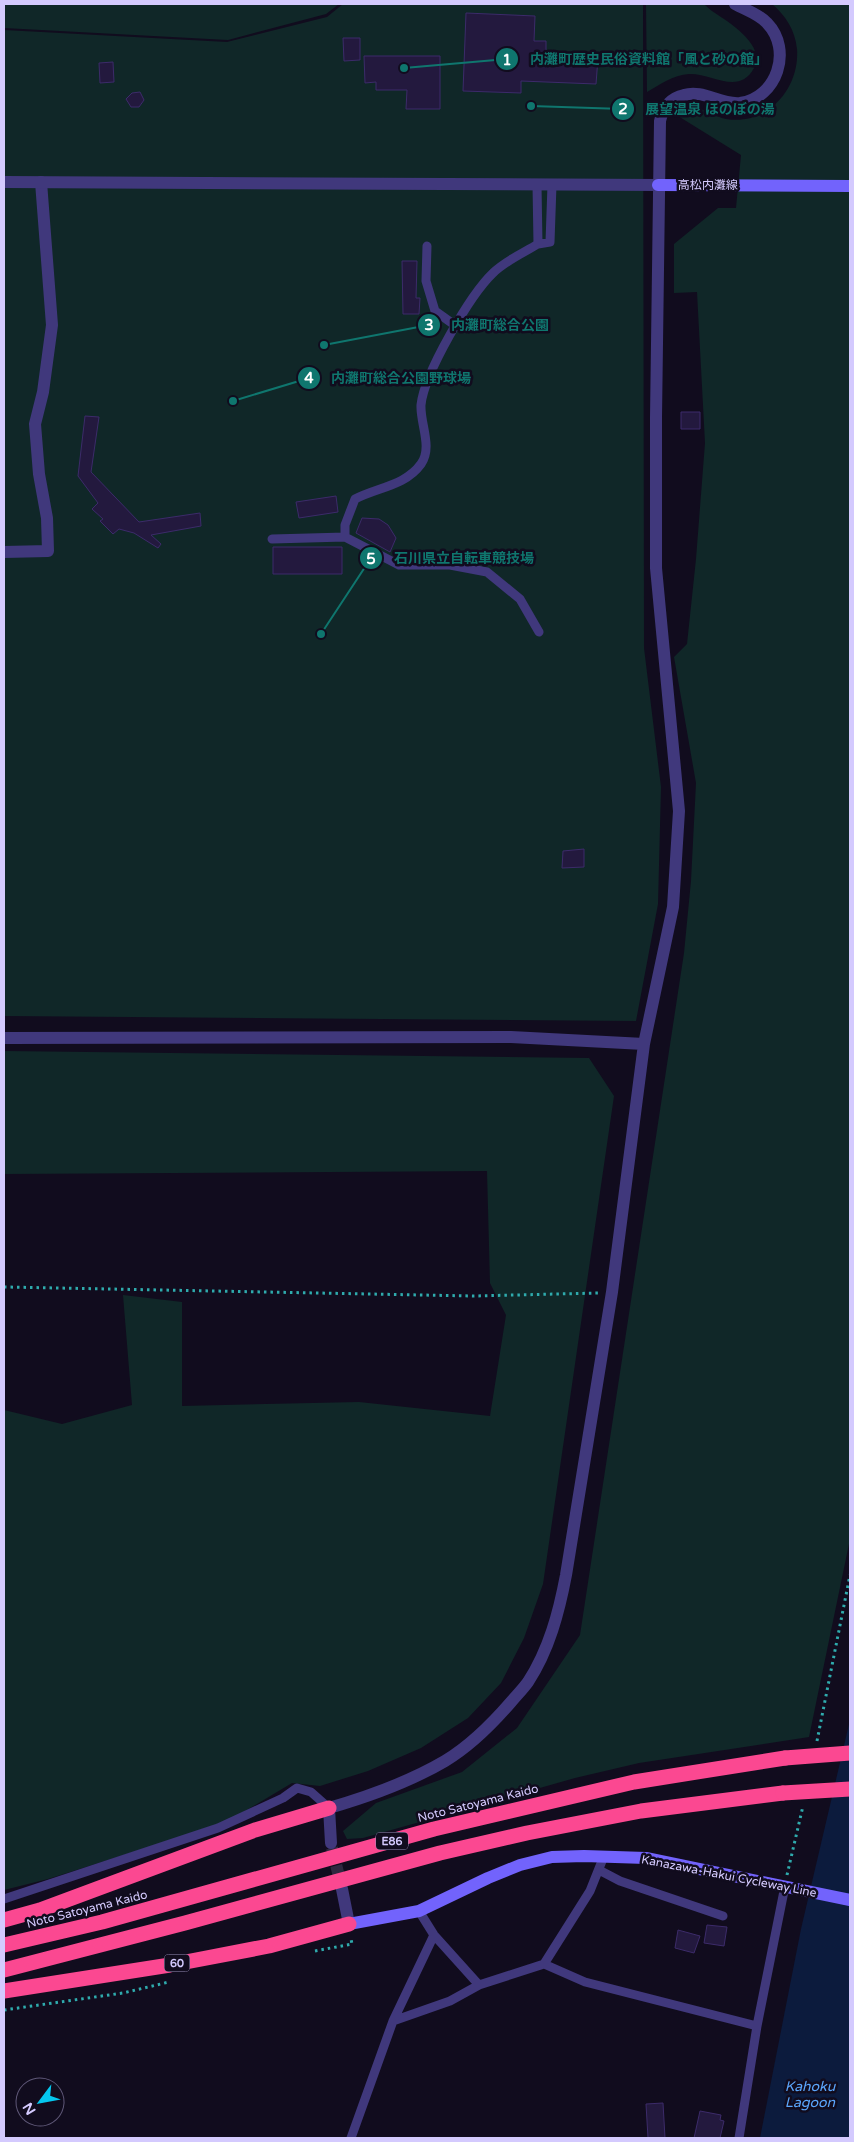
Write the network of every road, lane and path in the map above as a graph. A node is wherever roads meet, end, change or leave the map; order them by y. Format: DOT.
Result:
graph roads {
  1 [pos="735,4"];
  2 [pos="4,182"];
  3 [pos="41,182"];
  4 [pos="658,184"];
  5 [pos="537,185"];
  6 [pos="552,185"];
  7 [pos="850,186"];
  8 [pos="538,244"];
  9 [pos="427,246"];
  10 [pos="456,326"];
  11 [pos="345,537"];
  12 [pos="272,539"];
  13 [pos="4,552"];
  14 [pos="539,632"];
  15 [pos="4,1038"];
  16 [pos="644,1044"];
  17 [pos="4,1287"];
  18 [pos="612,1292"];
  19 [pos="850,1575"];
  20 [pos="817,1742"];
  21 [pos="850,1753"];
  22 [pos="850,1789"];
  23 [pos="804,1799"];
  24 [pos="329,1808"];
  25 [pos="331,1843"];
  26 [pos="604,1856"];
  27 [pos="599,1870"];
  28 [pos="785,1886"];
  29 [pos="342,1889"];
  30 [pos="4,1899"];
  31 [pos="850,1900"];
  32 [pos="419,1911"];
  33 [pos="723,1916"];
  34 [pos="4,1920"];
  35 [pos="349,1924"];
  36 [pos="434,1935"];
  37 [pos="4,1944"];
  38 [pos="544,1964"];
  39 [pos="4,1970"];
  40 [pos="479,1985"];
  41 [pos="4,1991"];
  42 [pos="393,2021"];
  43 [pos="757,2026"];
  44 [pos="351,2138"];
  45 [pos="739,2138"];
  1 -- 4 [label="street"];
  2 -- 3 [label="street"];
  3 -- 5 [label="street"];
  3 -- 13 [label="street"];
  4 -- 6 [label="street"];
  4 -- 7 [label="main road, 高松内灘線"];
  4 -- 16 [label="street"];
  5 -- 6 [label="street"];
  5 -- 8 [label="lane"];
  6 -- 8 [label="lane"];
  8 -- 10 [label="lane"];
  9 -- 10 [label="lane"];
  10 -- 11 [label="lane"];
  11 -- 12 [label="lane"];
  11 -- 14 [label="lane"];
  15 -- 16 [label="street"];
  16 -- 18 [label="street"];
  17 -- 18 [label="path"];
  18 -- 24 [label="street"];
  19 -- 20 [label="path"];
  21 -- 37 [label="highway, Noto Satoyama Kaido / E86, bridge"];
  22 -- 39 [label="highway, E86, bridge"];
  23 -- 28 [label="path"];
  24 -- 25 [label="street"];
  24 -- 30 [label="lane"];
  24 -- 34 [label="highway"];
  26 -- 27 [label="lane"];
  26 -- 28 [label="main road, Kanazawa-Hakui Cycleway Line"];
  26 -- 32 [label="main road, Kanazawa-Hakui Cycleway Line"];
  27 -- 33 [label="lane"];
  27 -- 38 [label="lane"];
  28 -- 31 [label="main road, Kanazawa-Hakui Cycleway Line"];
  28 -- 43 [label="lane"];
  29 -- 35 [label="street"];
  32 -- 35 [label="main road, Kanazawa-Hakui Cycleway Line"];
  32 -- 36 [label="lane"];
  35 -- 41 [label="highway, 60"];
  36 -- 40 [label="lane"];
  36 -- 42 [label="lane"];
  38 -- 40 [label="lane"];
  38 -- 43 [label="lane"];
  40 -- 42 [label="lane"];
  42 -- 44 [label="lane"];
  43 -- 45 [label="lane"];
}
